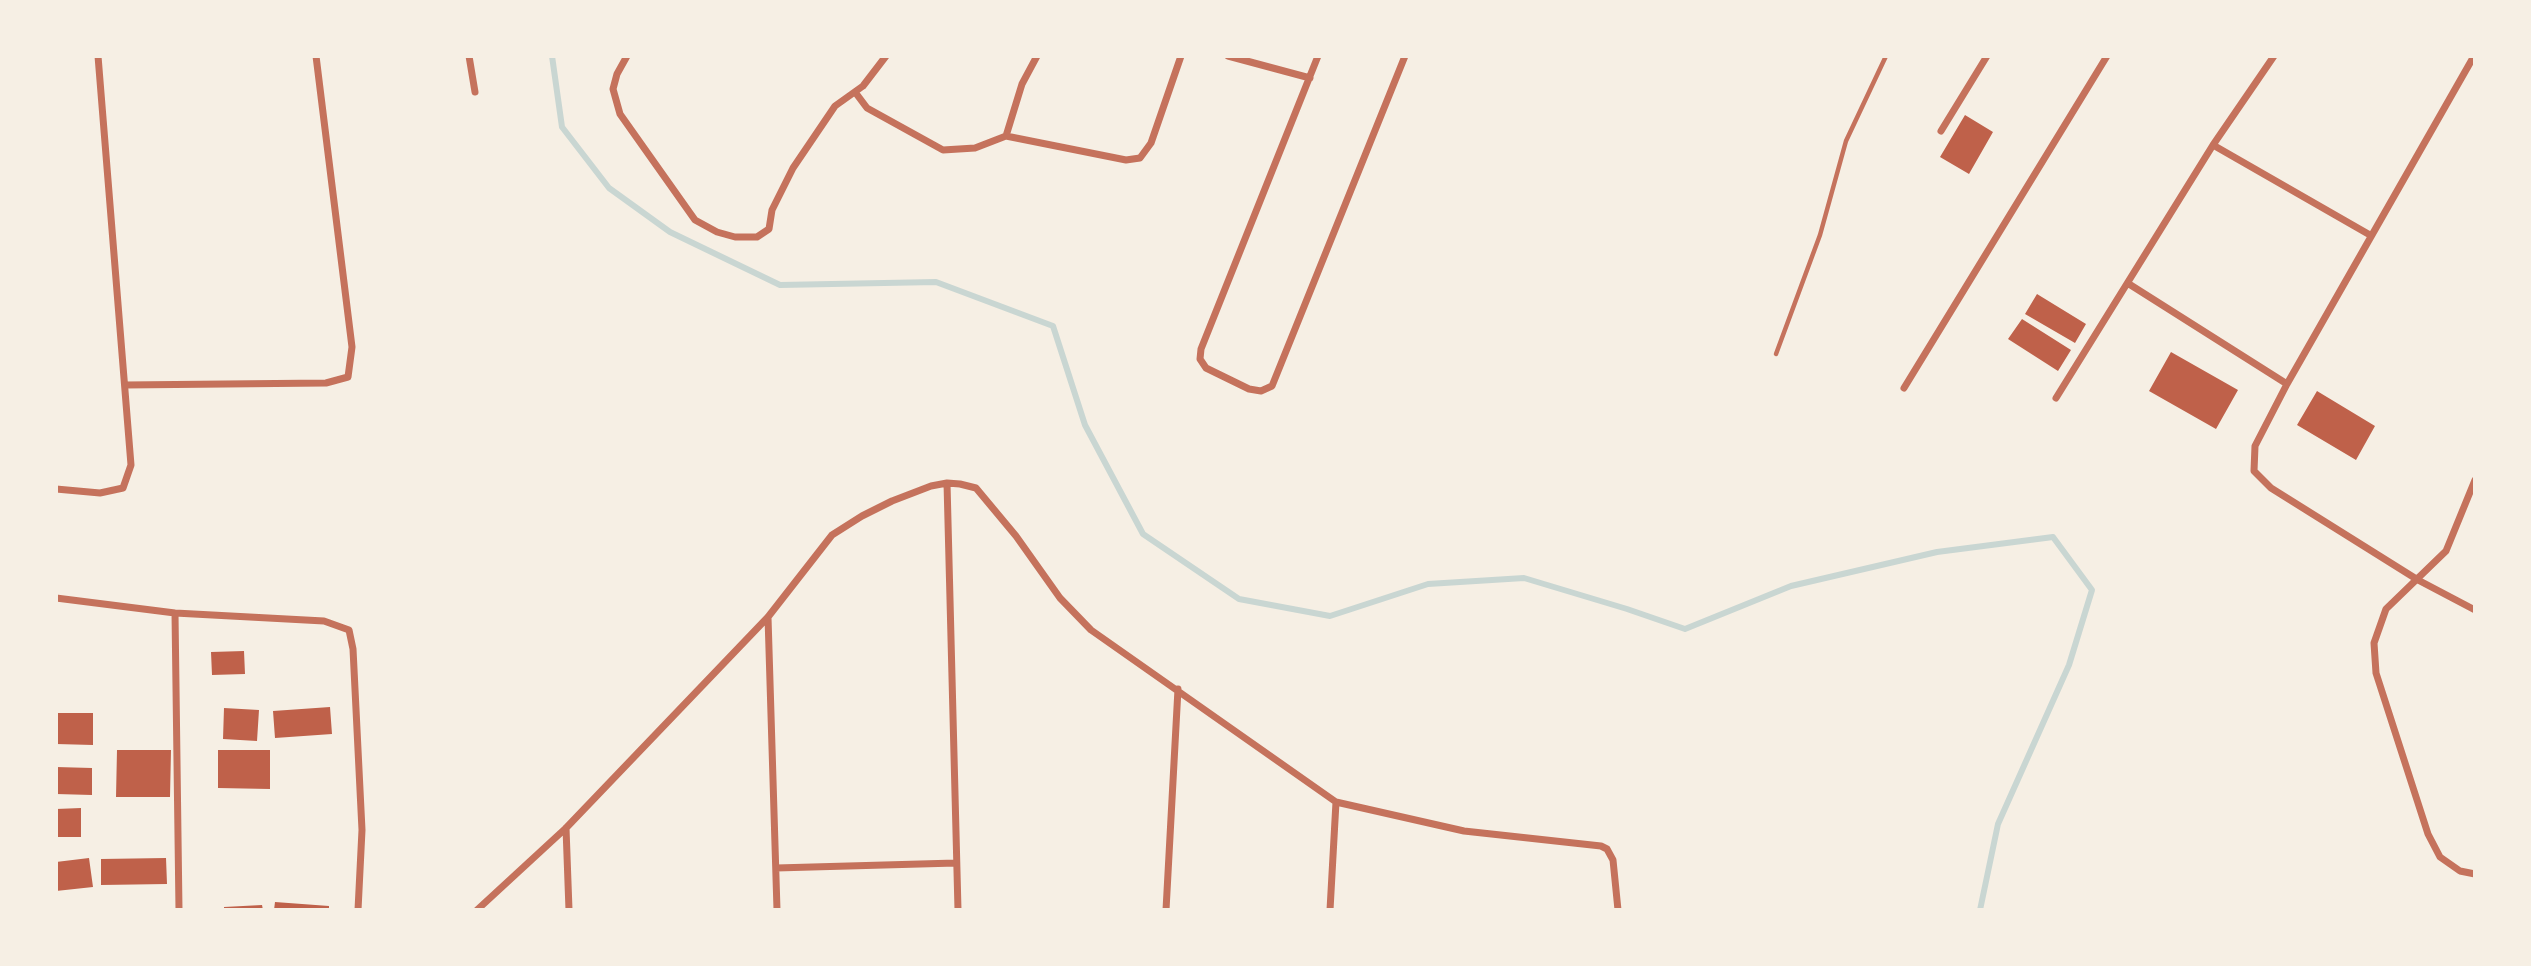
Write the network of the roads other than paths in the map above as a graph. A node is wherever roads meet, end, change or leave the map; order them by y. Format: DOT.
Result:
graph roads {
  1 [pos="97,56"];
  2 [pos="316,56"];
  3 [pos="469,56"];
  4 [pos="627,56"];
  5 [pos="886,56"];
  6 [pos="1037,56"];
  7 [pos="1181,56"];
  8 [pos="1228,56"];
  9 [pos="1318,56"];
  10 [pos="1405,56"];
  11 [pos="1886,56"];
  12 [pos="1987,56"];
  13 [pos="2108,56"];
  14 [pos="2274,56"];
  15 [pos="2474,56"];
  16 [pos="1310,78"];
  17 [pos="475,92"];
  18 [pos="855,92"];
  19 [pos="1941,131"];
  20 [pos="1006,136"];
  21 [pos="2213,145"];
  22 [pos="2370,235"];
  23 [pos="2129,284"];
  24 [pos="1776,354"];
  25 [pos="2287,384"];
  26 [pos="125,385"];
  27 [pos="1903,388"];
  28 [pos="2056,398"];
  29 [pos="2475,480"];
  30 [pos="947,483"];
  31 [pos="56,489"];
  32 [pos="2418,580"];
  33 [pos="56,598"];
  34 [pos="2475,610"];
  35 [pos="174,613"];
  36 [pos="768,617"];
  37 [pos="1178,689"];
  38 [pos="1336,802"];
  39 [pos="566,828"];
  40 [pos="956,863"];
  41 [pos="776,868"];
  42 [pos="2475,874"];
  43 [pos="179,910"];
  44 [pos="358,910"];
  45 [pos="477,910"];
  46 [pos="569,910"];
  47 [pos="777,910"];
  48 [pos="958,910"];
  49 [pos="1166,910"];
  50 [pos="1330,910"];
  51 [pos="1618,910"];
  1 -- 26 [label="street"];
  2 -- 26 [label="street"];
  3 -- 17 [label="street"];
  4 -- 18 [label="street"];
  5 -- 18 [label="street"];
  6 -- 20 [label="street"];
  7 -- 20 [label="street"];
  8 -- 16 [label="street"];
  9 -- 16 [label="street"];
  10 -- 16 [label="street"];
  11 -- 24 [label="lane"];
  12 -- 19 [label="street"];
  13 -- 27 [label="street"];
  14 -- 21 [label="street"];
  15 -- 22 [label="street"];
  18 -- 20 [label="street"];
  21 -- 22 [label="street"];
  21 -- 23 [label="street"];
  22 -- 25 [label="street"];
  23 -- 25 [label="street"];
  23 -- 28 [label="street"];
  25 -- 32 [label="street"];
  26 -- 31 [label="street"];
  29 -- 32 [label="street"];
  30 -- 36 [label="street"];
  30 -- 37 [label="street"];
  30 -- 40 [label="street"];
  32 -- 34 [label="street"];
  32 -- 42 [label="street"];
  33 -- 35 [label="street"];
  35 -- 43 [label="street"];
  35 -- 44 [label="street"];
  36 -- 39 [label="street"];
  36 -- 41 [label="street"];
  37 -- 38 [label="street"];
  37 -- 49 [label="street"];
  38 -- 50 [label="street"];
  38 -- 51 [label="street"];
  39 -- 45 [label="street"];
  39 -- 46 [label="street"];
  40 -- 41 [label="street"];
  40 -- 48 [label="street"];
  41 -- 47 [label="street"];
}
